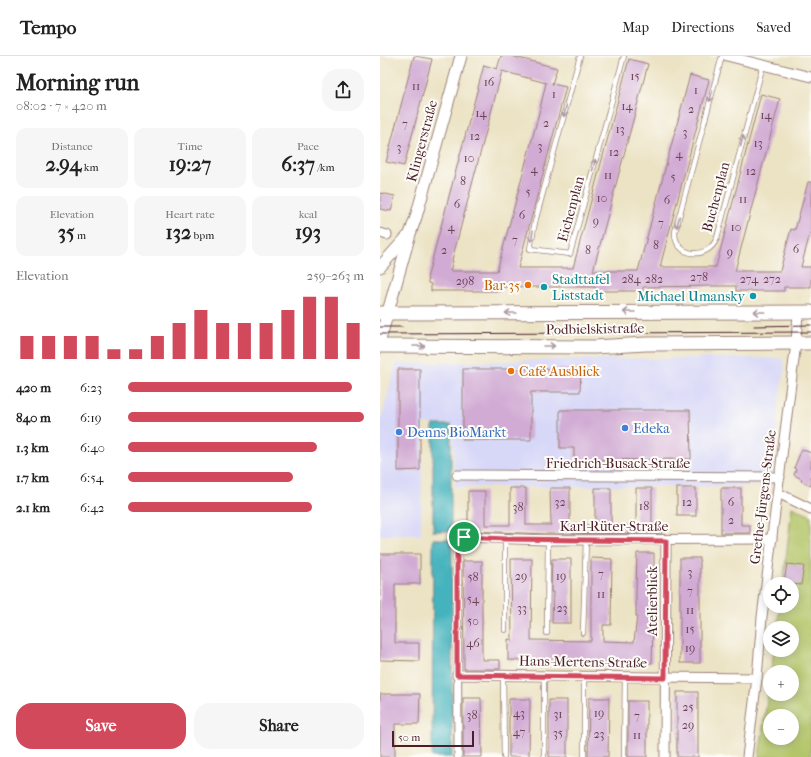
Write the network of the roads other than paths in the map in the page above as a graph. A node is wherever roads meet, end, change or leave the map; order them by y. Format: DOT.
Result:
graph roads {
  1 [pos="461,56"];
  2 [pos="580,56"];
  3 [pos="624,56"];
  4 [pos="722,56"];
  5 [pos="727,56"];
  6 [pos="763,65"];
  7 [pos="811,77"];
  8 [pos="410,234"];
  9 [pos="380,267"];
  10 [pos="805,312"];
  11 [pos="384,313"];
  12 [pos="380,340"];
  13 [pos="796,343"];
  14 [pos="811,343"];
  15 [pos="380,346"];
  16 [pos="457,475"];
  17 [pos="780,477"];
  18 [pos="778,493"];
  19 [pos="811,509"];
  20 [pos="457,534"];
  21 [pos="505,539"];
  22 [pos="548,540"];
  23 [pos="586,540"];
  24 [pos="772,540"];
  25 [pos="666,541"];
  26 [pos="505,630"];
  27 [pos="547,633"];
  28 [pos="583,633"];
  29 [pos="457,675"];
  30 [pos="503,675"];
  31 [pos="544,676"];
  32 [pos="584,676"];
  33 [pos="625,677"];
  34 [pos="665,678"];
  35 [pos="757,678"];
  36 [pos="458,757"];
  37 [pos="504,757"];
  38 [pos="544,757"];
  39 [pos="584,757"];
  40 [pos="624,757"];
  41 [pos="665,757"];
  42 [pos="747,757"];
  1 -- 8 [label="street, Klingerstraße"];
  2 -- 3 [label="lane, Eichenplan, one-way"];
  4 -- 6 [label="lane, Buchenplan, one-way"];
  5 -- 6 [label="street"];
  6 -- 7 [label="street"];
  8 -- 9 [label="street, Klingerstraße"];
  8 -- 11 [label="street, Klingerstraße"];
  10 -- 11 [label="main road, Podbielskistraße, one-way"];
  10 -- 13 [label="street, Grethe-Jürgens-Straße"];
  11 -- 12 [label="street, Klingerstraße"];
  13 -- 14 [label="main road, Podbielskistraße"];
  15 -- 13 [label="main road, Podbielskistraße, one-way"];
  13 -- 17 [label="street, Grethe-Jürgens-Straße"];
  16 -- 17 [label="street, Friedrich-Busack-Straße"];
  17 -- 18 [label="street, Grethe-Jürgens-Straße"];
  18 -- 19 [label="street"];
  18 -- 24 [label="street, Grethe-Jürgens-Straße"];
  20 -- 21 [label="street, Karl-Rüter-Straße"];
  20 -- 29 [label="street"];
  21 -- 22 [label="street, Karl-Rüter-Straße"];
  21 -- 26 [label="lane"];
  22 -- 23 [label="street, Karl-Rüter-Straße"];
  22 -- 27 [label="lane"];
  23 -- 25 [label="street, Karl-Rüter-Straße"];
  23 -- 28 [label="lane"];
  24 -- 25 [label="street, Karl-Rüter-Straße"];
  24 -- 35 [label="street, Grethe-Jürgens-Straße"];
  25 -- 34 [label="street, Atelierblick"];
  29 -- 30 [label="street, Hans-Mertens-Straße"];
  29 -- 36 [label="street"];
  30 -- 31 [label="street, Hans-Mertens-Straße"];
  30 -- 37 [label="lane"];
  31 -- 32 [label="street, Hans-Mertens-Straße"];
  31 -- 38 [label="lane"];
  32 -- 33 [label="street, Hans-Mertens-Straße"];
  32 -- 39 [label="lane"];
  33 -- 34 [label="street, Hans-Mertens-Straße"];
  33 -- 40 [label="lane"];
  34 -- 35 [label="street, Hans-Mertens-Straße"];
  34 -- 41 [label="street, Atelierblick"];
  35 -- 42 [label="street, Grethe-Jürgens-Straße"];
}
